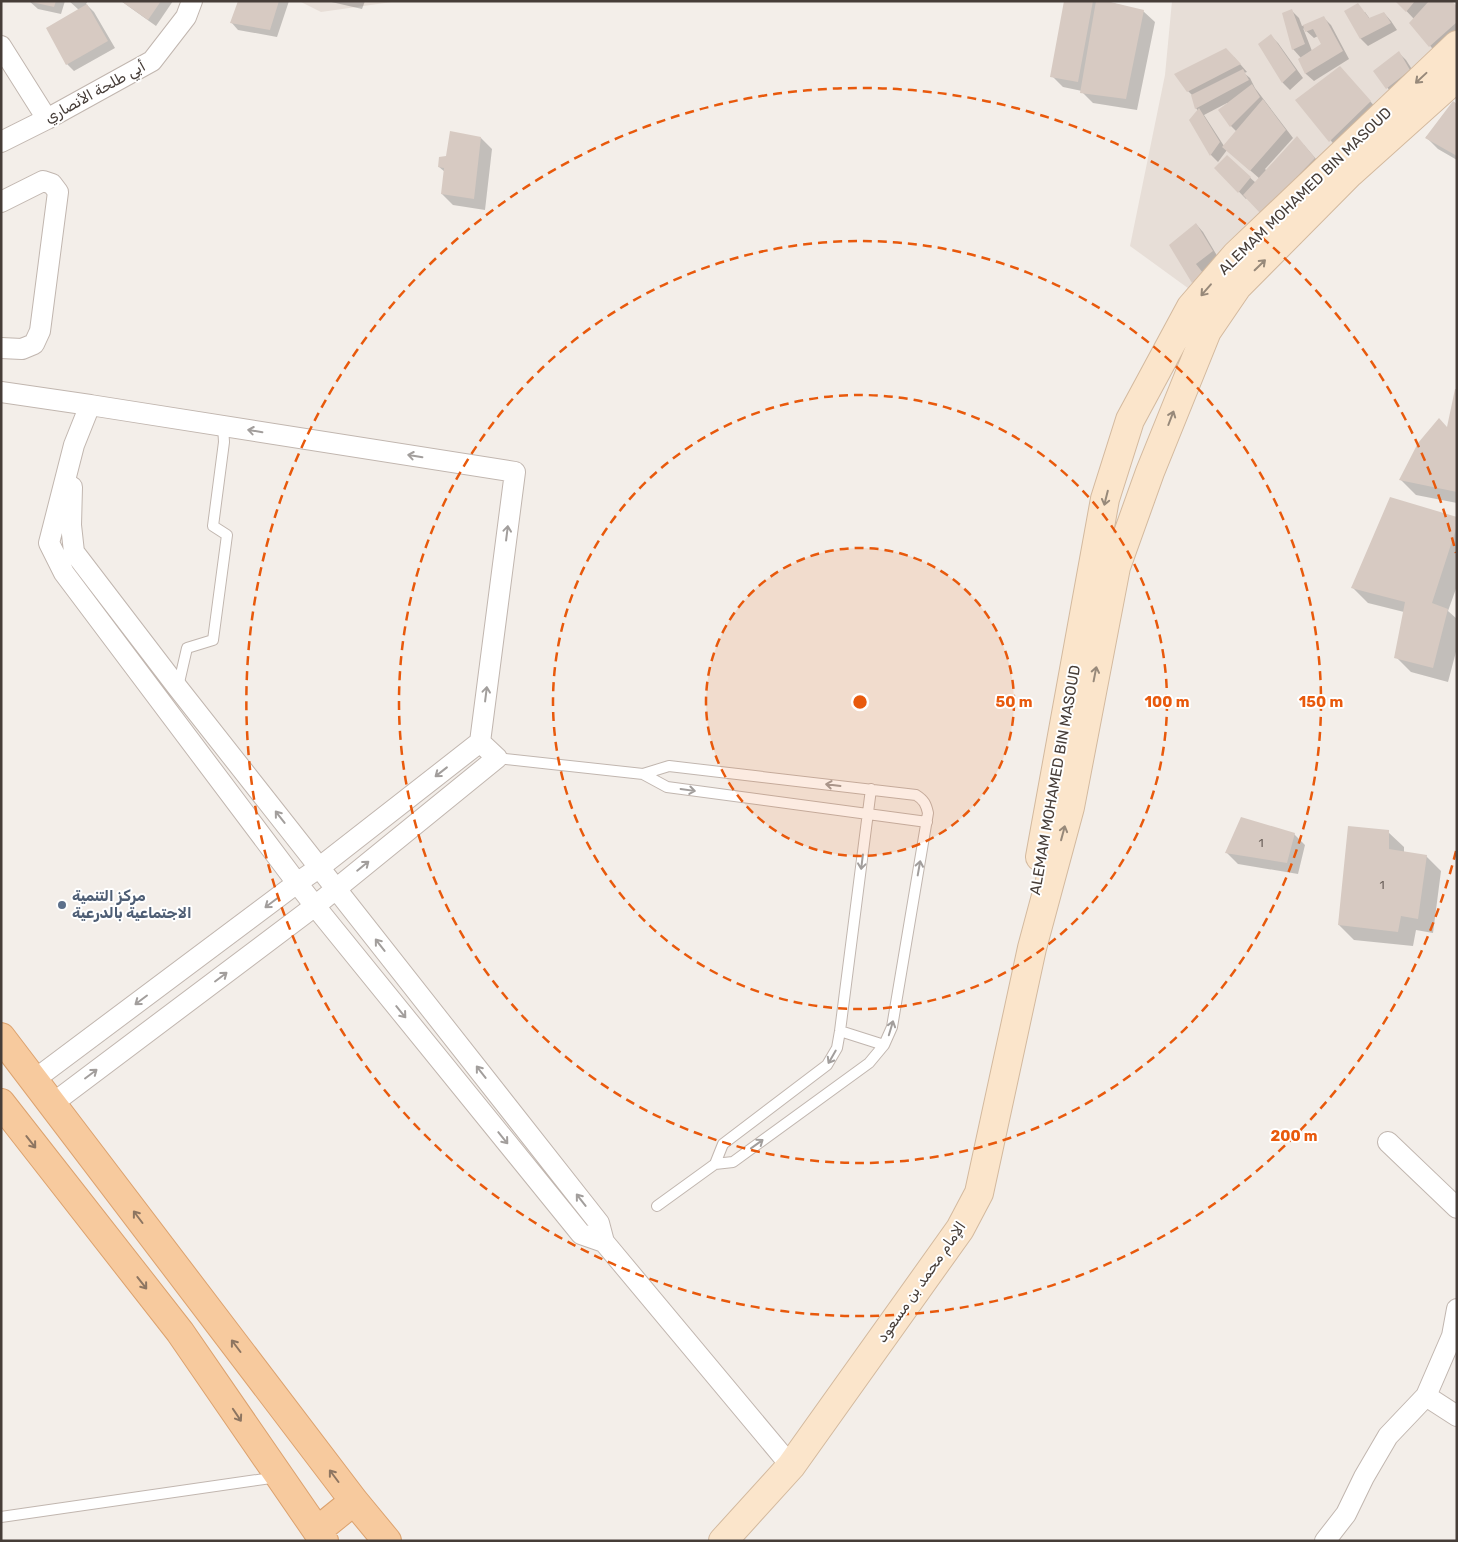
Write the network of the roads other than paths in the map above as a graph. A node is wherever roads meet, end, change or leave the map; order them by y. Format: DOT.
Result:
graph roads {
  1 [pos="192,1"];
  2 [pos="1457,45"];
  3 [pos="1,46"];
  4 [pos="1457,77"];
  5 [pos="47,119"];
  6 [pos="1,142"];
  7 [pos="1,202"];
  8 [pos="1,348"];
  9 [pos="1,392"];
  10 [pos="90,405"];
  11 [pos="223,426"];
  12 [pos="74,444"];
  13 [pos="1118,460"];
  14 [pos="1150,472"];
  15 [pos="178,688"];
  16 [pos="480,742"];
  17 [pos="497,758"];
  18 [pos="643,774"];
  19 [pos="871,789"];
  20 [pos="868,814"];
  21 [pos="927,822"];
  22 [pos="320,867"];
  23 [pos="297,883"];
  24 [pos="336,889"];
  25 [pos="315,906"];
  26 [pos="1032,948"];
  27 [pos="840,1031"];
  28 [pos="1,1038"];
  29 [pos="884,1045"];
  30 [pos="34,1080"];
  31 [pos="1,1103"];
  32 [pos="52,1104"];
  33 [pos="1388,1142"];
  34 [pos="714,1164"];
  35 [pos="657,1206"];
  36 [pos="1457,1208"];
  37 [pos="604,1242"];
  38 [pos="1457,1308"];
  39 [pos="209,1309"];
  40 [pos="180,1332"];
  41 [pos="1426,1396"];
  42 [pos="1457,1416"];
  43 [pos="791,1466"];
  44 [pos="279,1476"];
  45 [pos="354,1502"];
  46 [pos="1,1517"];
  47 [pos="321,1536"];
  48 [pos="387,1541"];
  49 [pos="724,1541"];
  50 [pos="1324,1541"];
  1 -- 5 [label="street, أبي طلحة الأنصاري"];
  2 -- 13 [label="street, ALEMAM MOHAMED BIN MASOUD, one-way"];
  3 -- 5 [label="street"];
  14 -- 4 [label="street, ALEMAM MOHAMED BIN MASOUD, one-way"];
  5 -- 6 [label="street, أبي طلحة الأنصاري"];
  7 -- 8 [label="street"];
  9 -- 10 [label="street"];
  10 -- 11 [label="street"];
  10 -- 12 [label="street"];
  11 -- 15 [label="lane"];
  16 -- 11 [label="street, one-way"];
  12 -- 15 [label="street"];
  12 -- 23 [label="street"];
  13 -- 14 [label="street"];
  13 -- 26 [label="street, ALEMAM MOHAMED BIN MASOUD, one-way"];
  26 -- 14 [label="street, ALEMAM MOHAMED BIN MASOUD, one-way"];
  22 -- 15 [label="street, one-way"];
  16 -- 17 [label="street"];
  16 -- 22 [label="street, one-way"];
  17 -- 18 [label="lane"];
  24 -- 17 [label="street, one-way"];
  19 -- 18 [label="lane, one-way"];
  18 -- 20 [label="lane, one-way"];
  19 -- 20 [label="lane"];
  19 -- 21 [label="lane"];
  20 -- 21 [label="lane"];
  20 -- 27 [label="lane, one-way"];
  29 -- 21 [label="lane, one-way"];
  22 -- 23 [label="street"];
  22 -- 24 [label="street"];
  23 -- 25 [label="street"];
  23 -- 30 [label="street, one-way"];
  24 -- 25 [label="street"];
  37 -- 24 [label="street, one-way"];
  32 -- 25 [label="street, one-way"];
  25 -- 37 [label="street, one-way"];
  26 -- 43 [label="street, الإمام محمد بن مسعود"];
  27 -- 29 [label="lane"];
  27 -- 34 [label="lane, one-way"];
  28 -- 30 [label="main road"];
  34 -- 29 [label="lane, one-way"];
  30 -- 32 [label="main road"];
  31 -- 40 [label="main road, one-way"];
  39 -- 32 [label="main road, one-way"];
  33 -- 36 [label="street"];
  34 -- 35 [label="lane"];
  37 -- 43 [label="street"];
  38 -- 41 [label="street"];
  39 -- 40 [label="main road"];
  45 -- 39 [label="main road, one-way"];
  40 -- 44 [label="main road, one-way"];
  41 -- 42 [label="street"];
  41 -- 50 [label="street"];
  43 -- 49 [label="street, الإمام محمد بن مسعود"];
  44 -- 46 [label="lane"];
  44 -- 47 [label="main road"];
  45 -- 47 [label="main road"];
  45 -- 48 [label="main road"];
}
